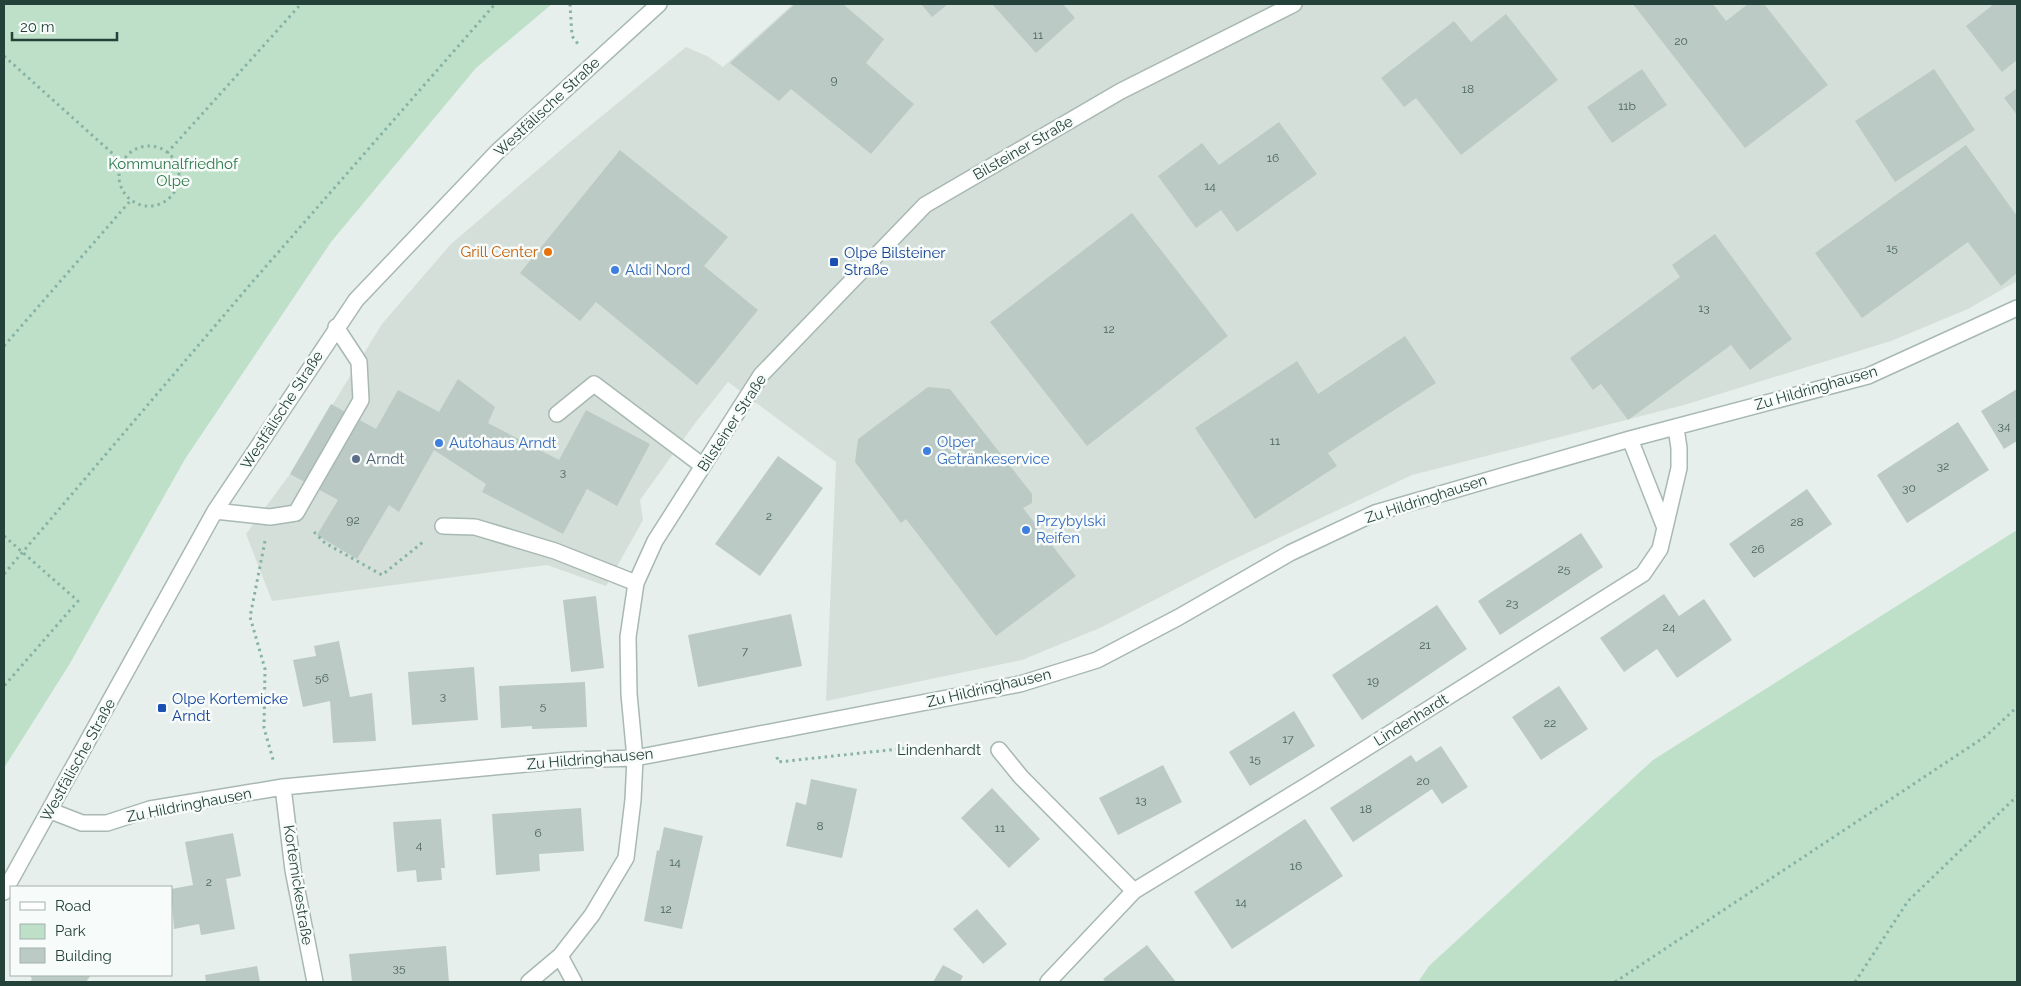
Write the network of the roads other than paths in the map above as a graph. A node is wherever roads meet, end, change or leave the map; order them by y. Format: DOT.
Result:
graph roads {
  1 [pos="659,4"];
  2 [pos="1294,4"];
  3 [pos="2017,308"];
  4 [pos="336,327"];
  5 [pos="557,414"];
  6 [pos="1676,428"];
  7 [pos="1630,439"];
  8 [pos="703,466"];
  9 [pos="215,511"];
  10 [pos="443,526"];
  11 [pos="1664,528"];
  12 [pos="636,583"];
  13 [pos="999,750"];
  14 [pos="635,758"];
  15 [pos="283,787"];
  16 [pos="51,811"];
  17 [pos="1134,891"];
  18 [pos="4,892"];
  19 [pos="560,956"];
  20 [pos="315,982"];
  21 [pos="529,982"];
  22 [pos="574,982"];
  23 [pos="1048,982"];
  1 -- 4 [label="street, Westfälische Straße"];
  2 -- 8 [label="street, Bilsteiner Straße"];
  3 -- 6 [label="street, Zu Hildringhausen"];
  4 -- 9 [label="street, Westfälische Straße"];
  4 -- 9 [label="street"];
  5 -- 8 [label="street"];
  6 -- 7 [label="street, Zu Hildringhausen"];
  6 -- 11 [label="street, Lindenhardt"];
  7 -- 11 [label="street"];
  7 -- 14 [label="street, Zu Hildringhausen"];
  8 -- 12 [label="street, Bilsteiner Straße"];
  9 -- 16 [label="street, Westfälische Straße"];
  10 -- 12 [label="street"];
  11 -- 17 [label="street, Lindenhardt"];
  12 -- 14 [label="street, Bilsteiner Straße"];
  13 -- 17 [label="street, Lindenhardt"];
  14 -- 15 [label="street, Zu Hildringhausen"];
  14 -- 19 [label="street, Bilsteiner Straße"];
  15 -- 16 [label="street, Zu Hildringhausen"];
  15 -- 20 [label="street, Kortemickestraße"];
  16 -- 18 [label="street, Westfälische Straße"];
  17 -- 23 [label="street, Lindenhardt"];
  19 -- 21 [label="street, Bilsteiner Straße"];
  19 -- 22 [label="street"];
}
